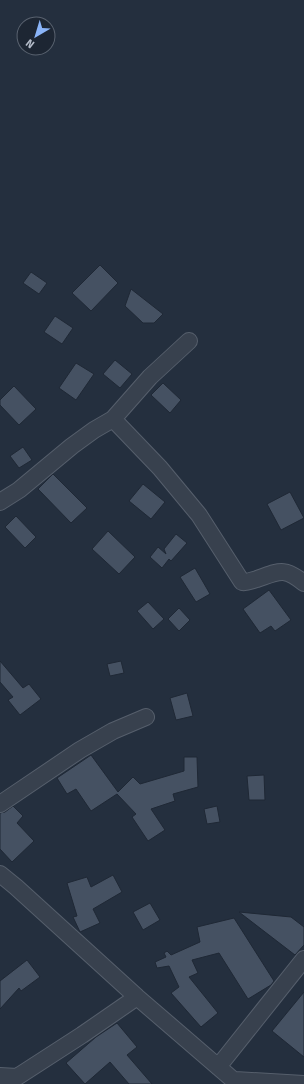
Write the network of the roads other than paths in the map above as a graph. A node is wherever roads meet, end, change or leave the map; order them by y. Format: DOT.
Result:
graph roads {
  1 [pos="189,341"];
  2 [pos="113,419"];
  3 [pos="0,502"];
  4 [pos="304,583"];
  5 [pos="146,717"];
  6 [pos="0,804"];
  7 [pos="0,874"];
  8 [pos="304,959"];
  9 [pos="137,997"];
  10 [pos="218,1067"];
  11 [pos="0,1076"];
  12 [pos="14,1080"];
  13 [pos="237,1082"];
  14 [pos="304,1084"];
  1 -- 2 [label="street"];
  2 -- 3 [label="street"];
  2 -- 4 [label="street"];
  5 -- 6 [label="street"];
  7 -- 9 [label="street"];
  8 -- 10 [label="street"];
  9 -- 10 [label="street"];
  9 -- 12 [label="street"];
  10 -- 13 [label="street"];
  11 -- 12 [label="street"];
  13 -- 14 [label="street"];
}
